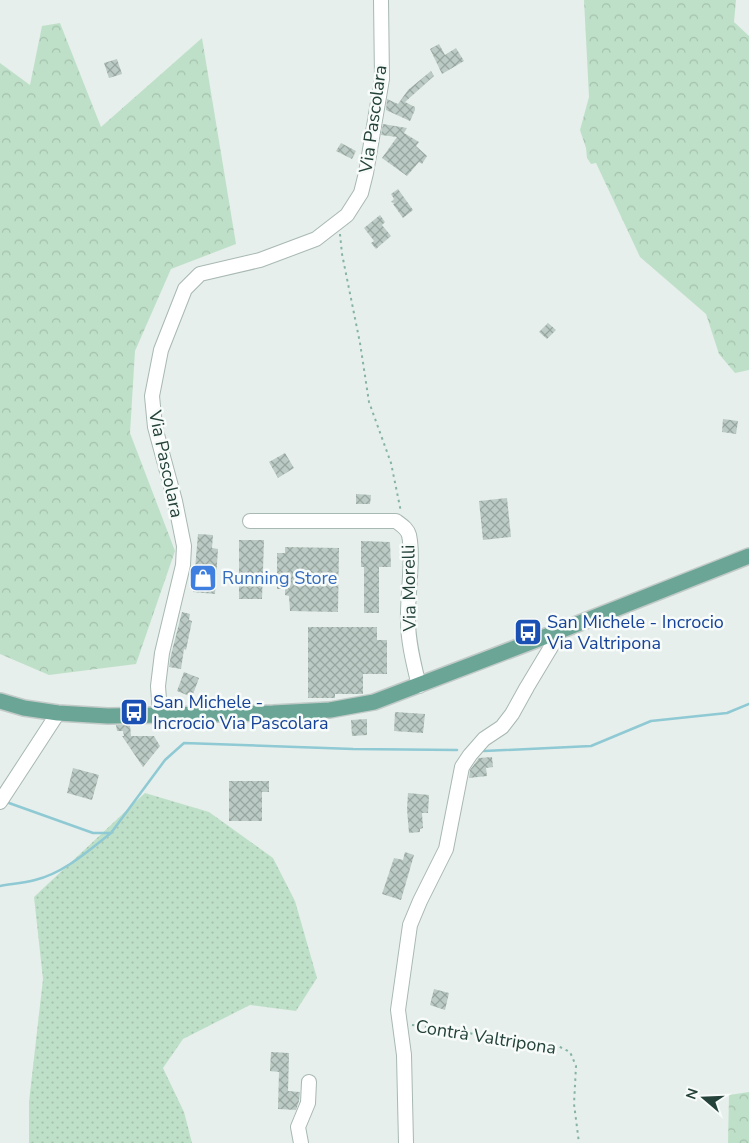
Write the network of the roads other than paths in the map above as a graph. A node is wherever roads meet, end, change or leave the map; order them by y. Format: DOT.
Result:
graph roads {
  1 [pos="381,0"];
  2 [pos="250,521"];
  3 [pos="749,556"];
  4 [pos="557,632"];
  5 [pos="419,686"];
  6 [pos="0,701"];
  7 [pos="58,713"];
  8 [pos="160,714"];
  9 [pos="0,802"];
  10 [pos="309,1082"];
  11 [pos="301,1143"];
  12 [pos="406,1143"];
  1 -- 8 [label="street, Via Pascolara"];
  2 -- 5 [label="street, Via Morelli"];
  3 -- 4 [label="main road"];
  4 -- 5 [label="main road"];
  4 -- 12 [label="street, Contrà Valtripona"];
  5 -- 8 [label="main road"];
  6 -- 7 [label="main road"];
  7 -- 8 [label="main road"];
  7 -- 9 [label="street"];
  10 -- 11 [label="street"];
}
